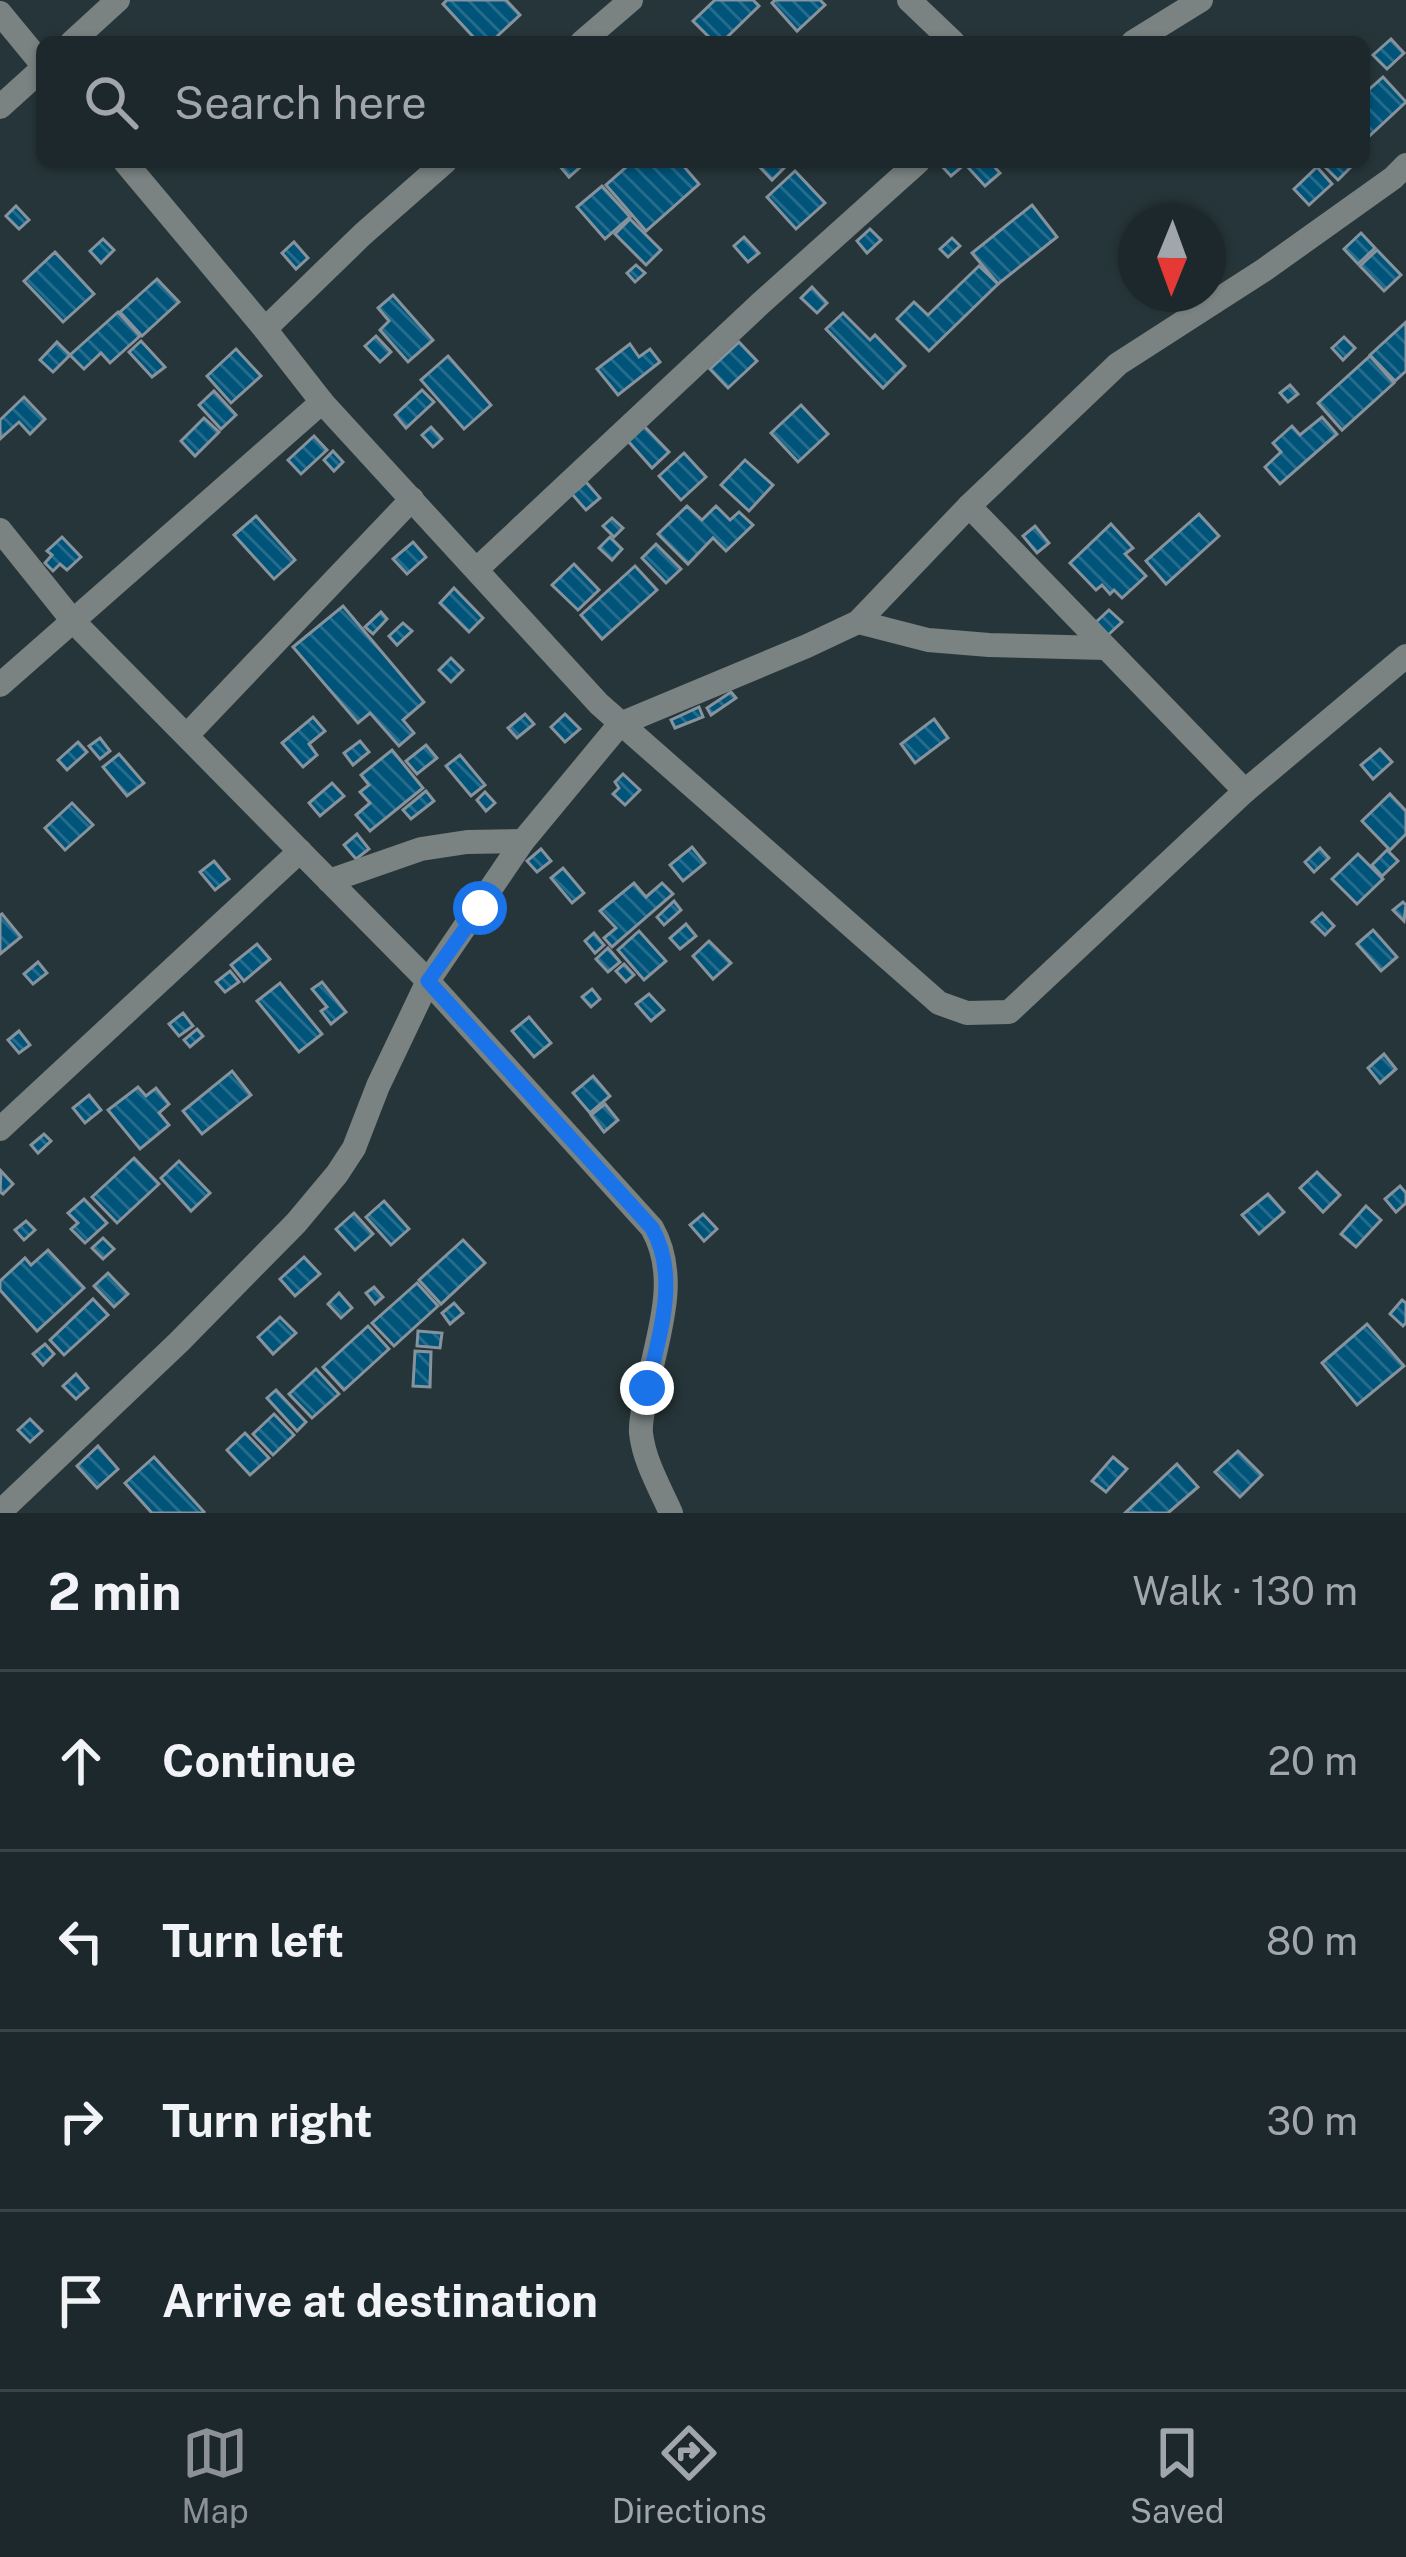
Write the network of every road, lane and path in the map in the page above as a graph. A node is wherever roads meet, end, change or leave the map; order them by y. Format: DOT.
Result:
graph roads {
  1 [pos="118,0"];
  2 [pos="631,0"];
  3 [pos="909,0"];
  4 [pos="1201,0"];
  5 [pos="0,14"];
  6 [pos="79,36"];
  7 [pos="589,36"];
  8 [pos="946,36"];
  9 [pos="1143,36"];
  10 [pos="36,59"];
  11 [pos="36,72"];
  12 [pos="0,107"];
  13 [pos="1406,165"];
  14 [pos="130,168"];
  15 [pos="438,168"];
  16 [pos="911,168"];
  17 [pos="265,328"];
  18 [pos="322,402"];
  19 [pos="412,499"];
  20 [pos="969,506"];
  21 [pos="0,530"];
  22 [pos="477,569"];
  23 [pos="73,621"];
  24 [pos="858,622"];
  25 [pos="1106,648"];
  26 [pos="1406,656"];
  27 [pos="0,685"];
  28 [pos="620,724"];
  29 [pos="191,731"];
  30 [pos="1245,791"];
  31 [pos="523,842"];
  32 [pos="300,851"];
  33 [pos="329,880"];
  34 [pos="428,981"];
  35 [pos="0,1129"];
  36 [pos="0,1512"];
  37 [pos="671,1513"];
  1 -- 6 [label="street"];
  2 -- 7 [label="street"];
  3 -- 8 [label="street"];
  4 -- 9 [label="street"];
  5 -- 10 [label="street"];
  11 -- 12 [label="street"];
  13 -- 20 [label="street"];
  14 -- 17 [label="street"];
  15 -- 17 [label="street"];
  16 -- 22 [label="street"];
  17 -- 18 [label="street"];
  18 -- 19 [label="street"];
  18 -- 23 [label="street"];
  19 -- 22 [label="street"];
  19 -- 29 [label="street"];
  20 -- 24 [label="street"];
  20 -- 25 [label="street"];
  21 -- 23 [label="street"];
  22 -- 28 [label="street"];
  23 -- 27 [label="street"];
  23 -- 32 [label="street"];
  24 -- 25 [label="street"];
  24 -- 28 [label="street"];
  25 -- 30 [label="street"];
  26 -- 30 [label="street"];
  28 -- 30 [label="street"];
  28 -- 31 [label="street"];
  31 -- 33 [label="street"];
  31 -- 34 [label="street"];
  32 -- 33 [label="street"];
  32 -- 35 [label="street"];
  33 -- 34 [label="street"];
  34 -- 36 [label="street"];
  34 -- 37 [label="street"];
}
